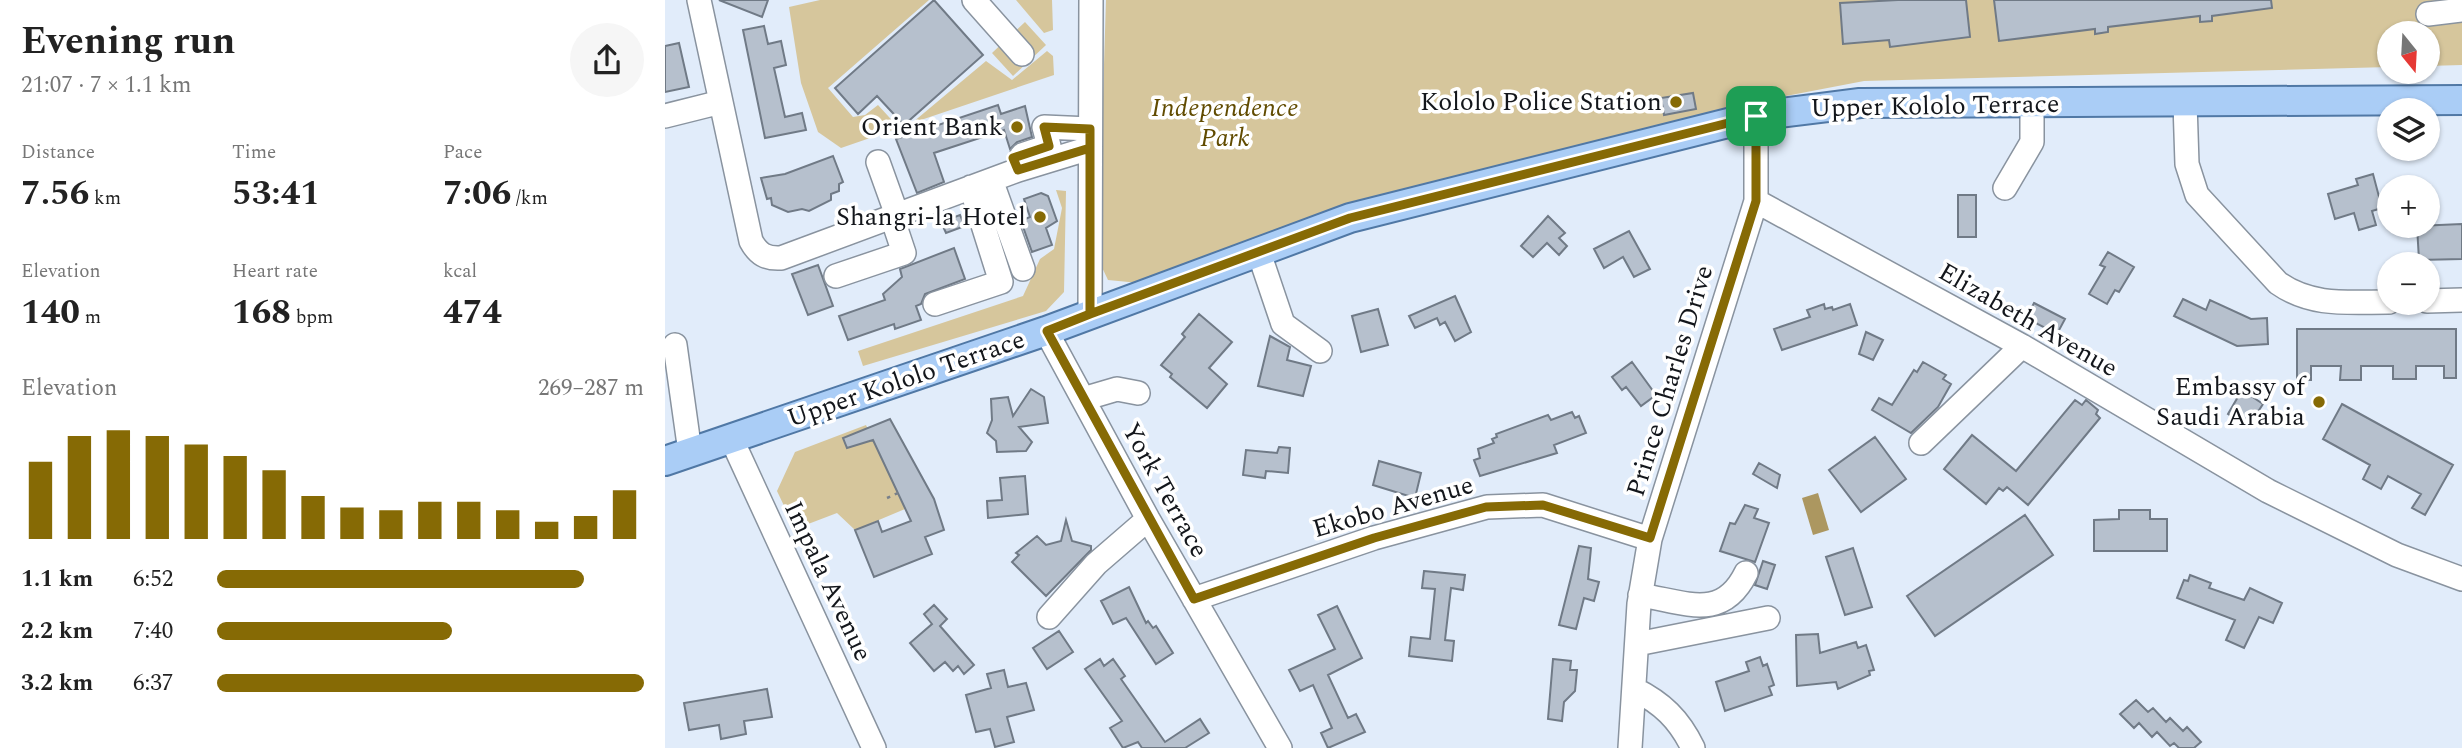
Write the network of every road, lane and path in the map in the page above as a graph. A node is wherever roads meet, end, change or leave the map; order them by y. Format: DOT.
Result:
graph roads {
  1 [pos="699,0"];
  2 [pos="974,0"];
  3 [pos="1091,0"];
  4 [pos="2462,10"];
  5 [pos="2428,14"];
  6 [pos="1022,54"];
  7 [pos="2462,100"];
  8 [pos="721,102"];
  9 [pos="2032,103"];
  10 [pos="2185,103"];
  11 [pos="665,116"];
  12 [pos="1756,116"];
  13 [pos="1090,138"];
  14 [pos="878,162"];
  15 [pos="1016,164"];
  16 [pos="973,181"];
  17 [pos="2005,188"];
  18 [pos="1756,201"];
  19 [pos="894,216"];
  20 [pos="1258,250"];
  21 [pos="1023,269"];
  22 [pos="836,276"];
  23 [pos="2462,300"];
  24 [pos="2440,301"];
  25 [pos="2377,302"];
  26 [pos="935,304"];
  27 [pos="1090,314"];
  28 [pos="1047,331"];
  29 [pos="675,345"];
  30 [pos="2022,346"];
  31 [pos="1319,351"];
  32 [pos="1137,393"];
  33 [pos="1088,408"];
  34 [pos="731,438"];
  35 [pos="1921,443"];
  36 [pos="1089,445"];
  37 [pos="677,457"];
  38 [pos="898,494"];
  39 [pos="887,498"];
  40 [pos="1148,519"];
  41 [pos="1650,538"];
  42 [pos="1746,573"];
  43 [pos="2462,579"];
  44 [pos="1640,595"];
  45 [pos="1194,599"];
  46 [pos="1049,617"];
  47 [pos="1768,618"];
  48 [pos="1637,643"];
  49 [pos="1634,689"];
  50 [pos="1676,718"];
  51 [pos="1632,724"];
  52 [pos="868,746"];
  53 [pos="1280,748"];
  54 [pos="1630,748"];
  55 [pos="1693,748"];
  1 -- 8 [label="street"];
  2 -- 6 [label="street"];
  3 -- 13 [label="street"];
  4 -- 5 [label="street"];
  7 -- 10 [label="main road, Upper Kololo Terrace"];
  8 -- 11 [label="street"];
  8 -- 19 [label="street"];
  9 -- 10 [label="main road, Upper Kololo Terrace"];
  9 -- 12 [label="main road, Upper Kololo Terrace"];
  9 -- 17 [label="street"];
  10 -- 25 [label="street"];
  12 -- 18 [label="street, Prince Charles Drive"];
  12 -- 20 [label="main road, Upper Kololo Terrace"];
  13 -- 15 [label="street"];
  13 -- 15 [label="street"];
  13 -- 27 [label="street"];
  14 -- 19 [label="street"];
  15 -- 16 [label="street"];
  15 -- 16 [label="street"];
  16 -- 19 [label="street"];
  16 -- 21 [label="street"];
  16 -- 26 [label="street"];
  18 -- 30 [label="street, Elizabeth Avenue"];
  18 -- 41 [label="street, Prince Charles Drive"];
  19 -- 22 [label="street"];
  20 -- 27 [label="main road, Upper Kololo Terrace"];
  20 -- 31 [label="street"];
  23 -- 24 [label="street"];
  27 -- 28 [label="main road, Upper Kololo Terrace"];
  28 -- 33 [label="street, York Terrace"];
  28 -- 34 [label="main road, Upper Kololo Terrace"];
  29 -- 37 [label="street"];
  30 -- 35 [label="street"];
  30 -- 43 [label="street, Elizabeth Avenue"];
  32 -- 33 [label="street"];
  33 -- 36 [label="street"];
  33 -- 40 [label="street, York Terrace"];
  34 -- 37 [label="main road, Upper Kololo Terrace"];
  34 -- 52 [label="street, Impala Avenue"];
  38 -- 39 [label="path"];
  40 -- 45 [label="street, York Terrace"];
  40 -- 46 [label="street"];
  41 -- 44 [label="street, Prince Charles Drive"];
  41 -- 45 [label="street, Ekobo Avenue"];
  42 -- 44 [label="street"];
  44 -- 48 [label="street, Prince Charles Drive"];
  45 -- 53 [label="street, York Terrace"];
  47 -- 48 [label="street"];
  48 -- 49 [label="street, Prince Charles Drive"];
  49 -- 50 [label="street"];
  49 -- 51 [label="street, Prince Charles Drive"];
  50 -- 51 [label="street"];
  50 -- 55 [label="street"];
  51 -- 54 [label="street, Prince Charles Drive"];
}
